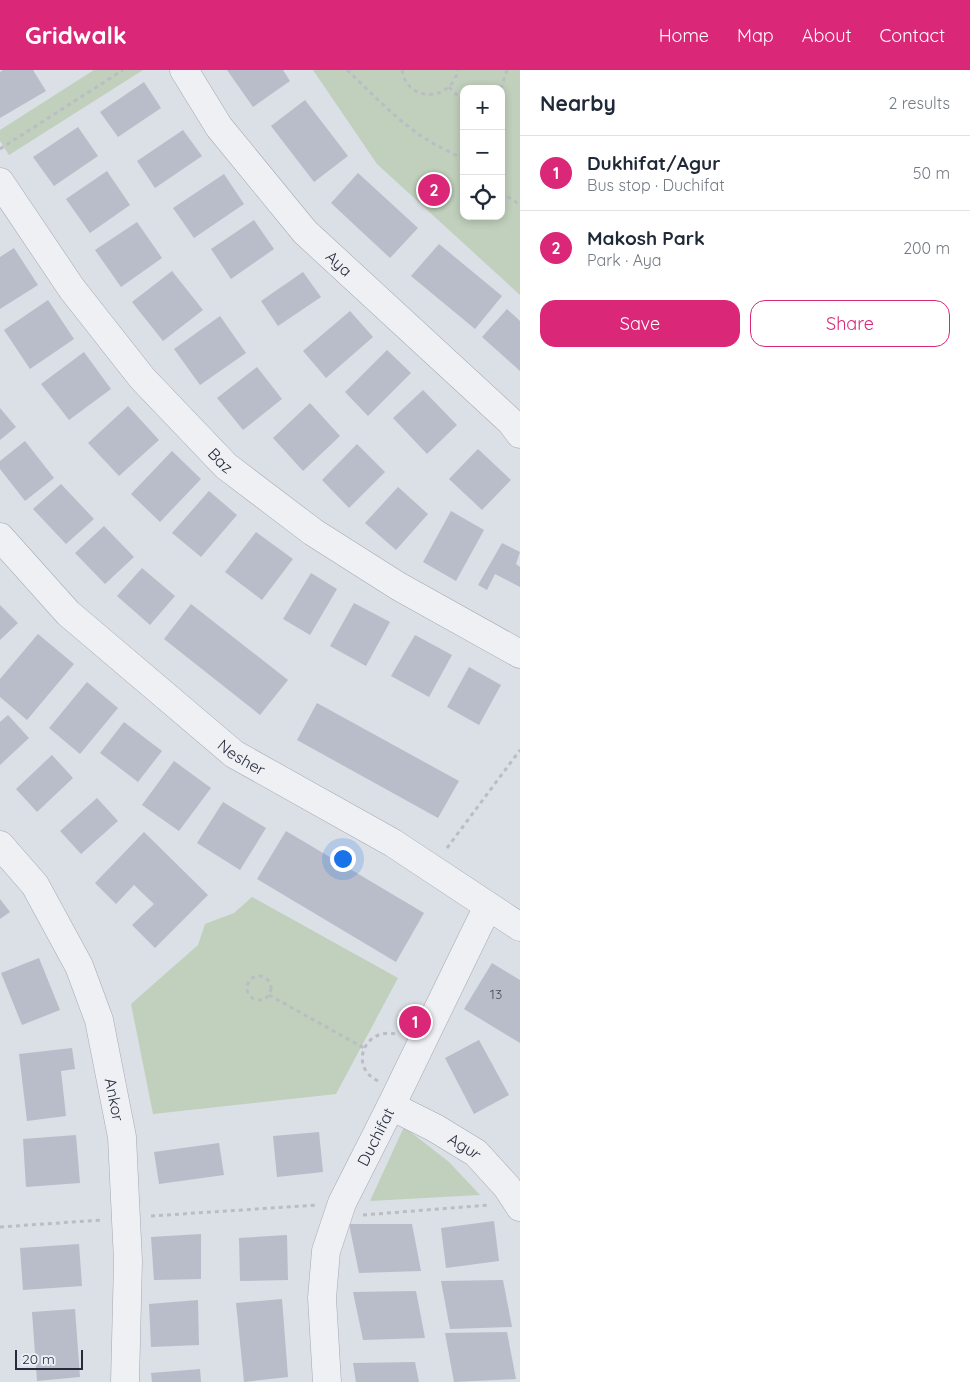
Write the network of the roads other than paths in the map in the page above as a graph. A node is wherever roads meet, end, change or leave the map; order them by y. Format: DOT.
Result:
graph roads {
  1 [pos="184,70"];
  2 [pos="0,182"];
  3 [pos="520,434"];
  4 [pos="0,537"];
  5 [pos="520,654"];
  6 [pos="0,845"];
  7 [pos="488,906"];
  8 [pos="520,927"];
  9 [pos="395,1098"];
  10 [pos="519,1205"];
  11 [pos="125,1382"];
  12 [pos="327,1382"];
  1 -- 3 [label="street, Aya"];
  2 -- 5 [label="street, Baz"];
  4 -- 7 [label="street, Nesher"];
  6 -- 11 [label="street, Ankor"];
  7 -- 8 [label="street, Nesher"];
  7 -- 9 [label="street, Duchifat"];
  9 -- 10 [label="street, Agur"];
  9 -- 12 [label="street, Duchifat"];
}
